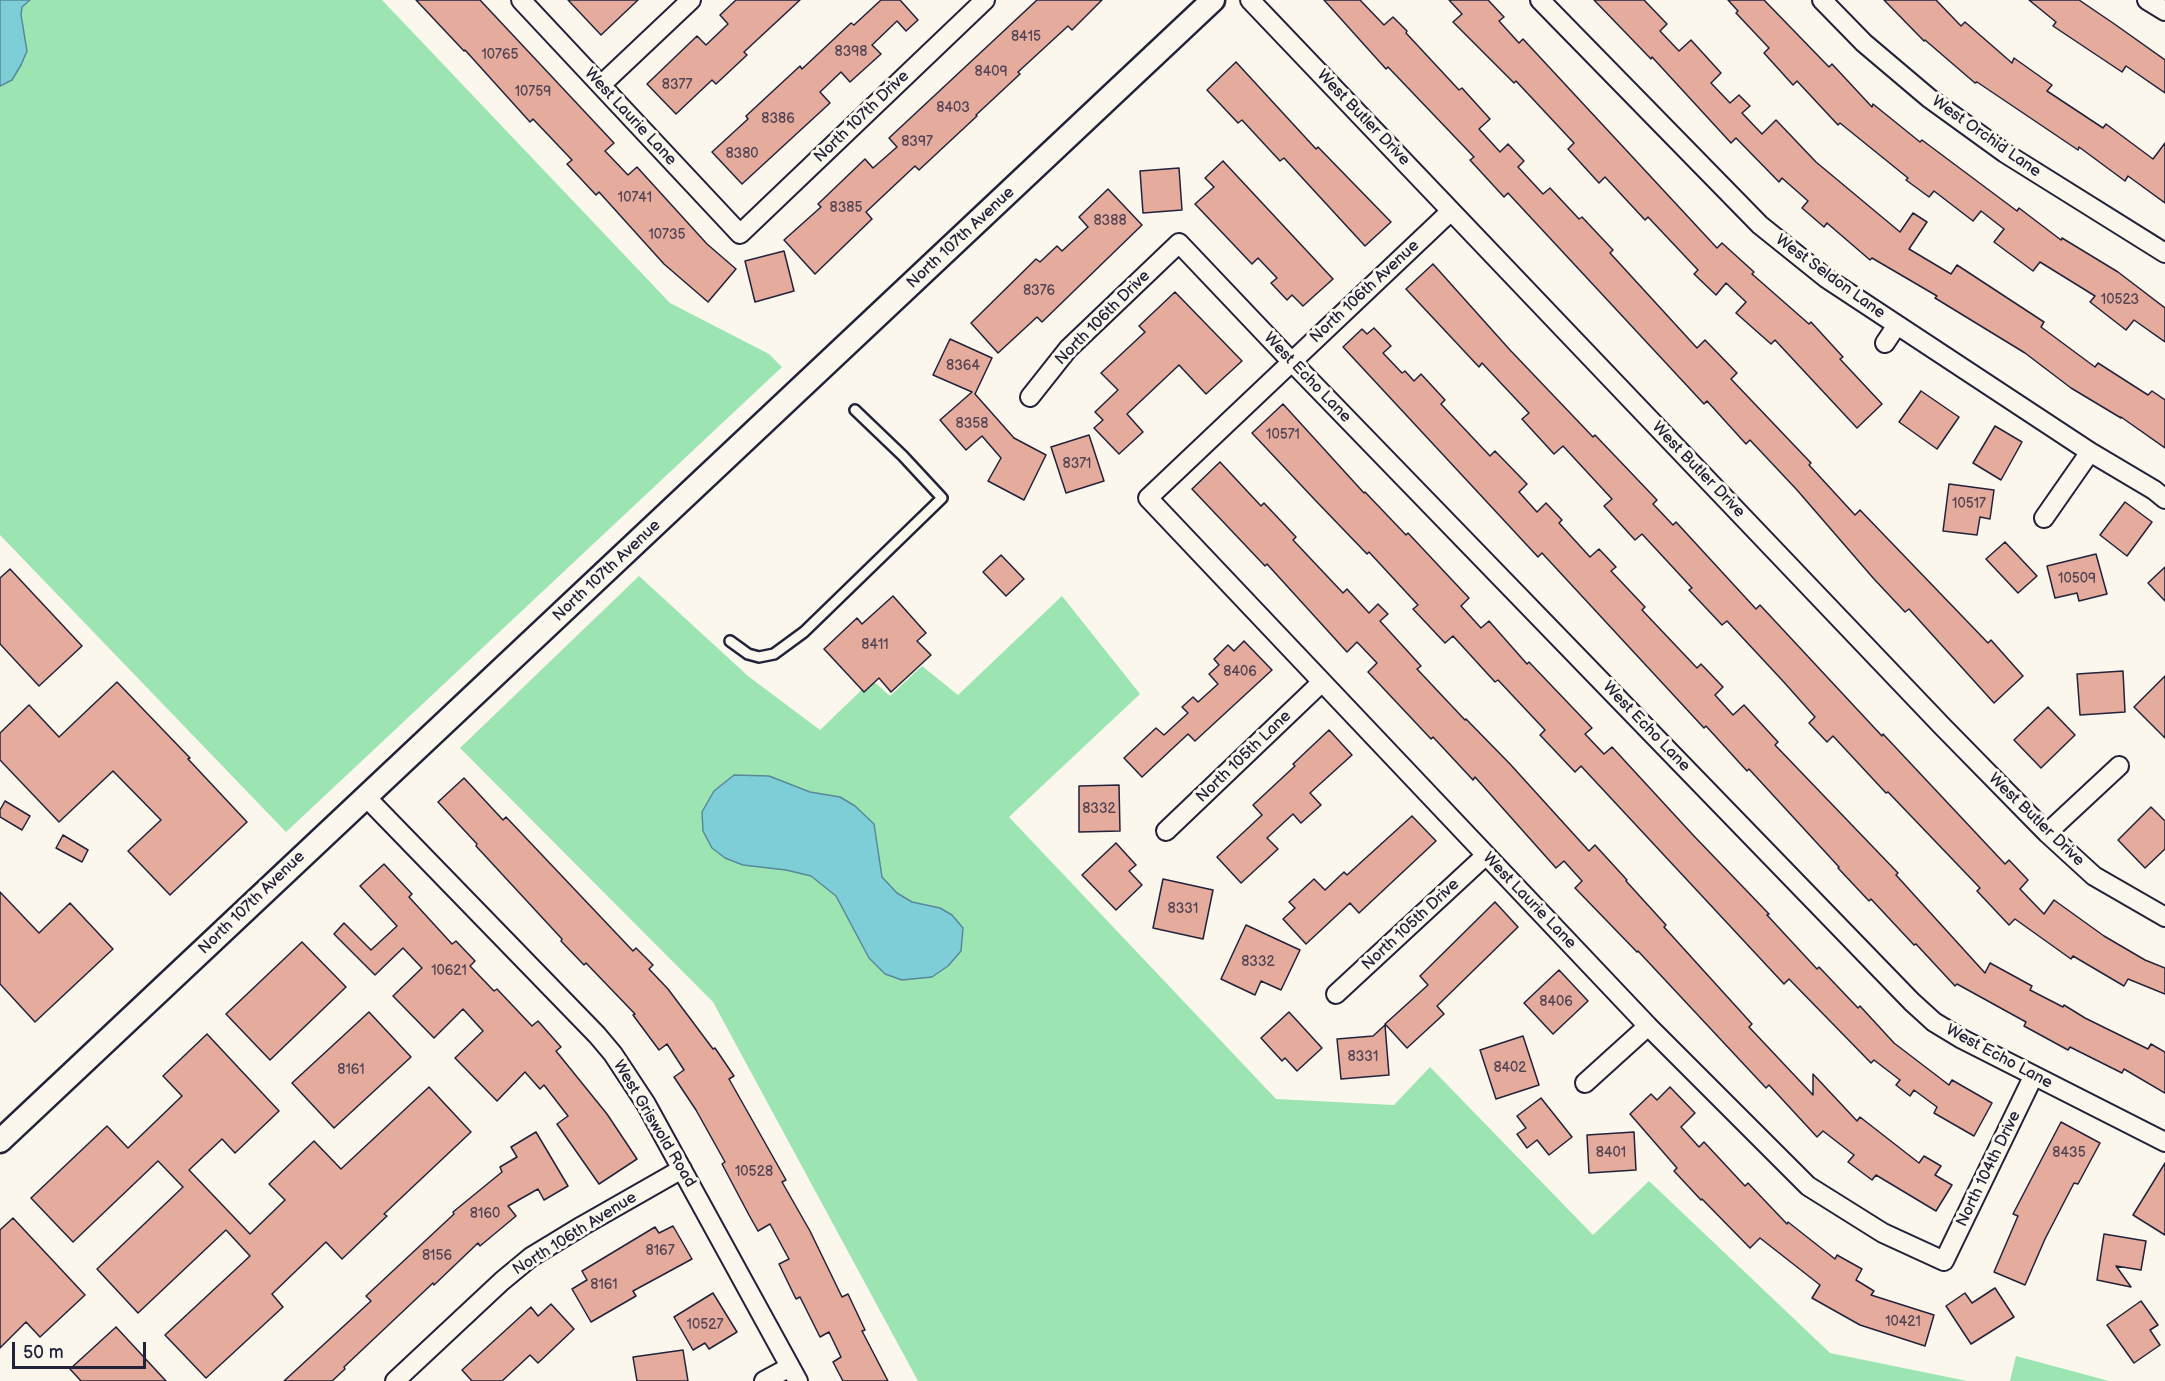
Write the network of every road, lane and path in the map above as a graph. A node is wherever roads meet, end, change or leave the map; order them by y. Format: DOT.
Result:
graph roads {
  1 [pos="521,0"];
  2 [pos="691,0"];
  3 [pos="985,0"];
  4 [pos="1213,0"];
  5 [pos="1250,0"];
  6 [pos="1540,0"];
  7 [pos="1822,0"];
  8 [pos="2147,0"];
  9 [pos="2165,11"];
  10 [pos="601,85"];
  11 [pos="1451,211"];
  12 [pos="740,234"];
  13 [pos="1179,243"];
  14 [pos="2165,253"];
  15 [pos="1897,325"];
  16 [pos="1885,343"];
  17 [pos="1291,361"];
  18 [pos="1030,397"];
  19 [pos="855,410"];
  20 [pos="2090,452"];
  21 [pos="1148,498"];
  22 [pos="2165,500"];
  23 [pos="2044,518"];
  24 [pos="730,641"];
  25 [pos="1322,682"];
  26 [pos="2119,766"];
  27 [pos="365,796"];
  28 [pos="1166,831"];
  29 [pos="2047,833"];
  30 [pos="1485,856"];
  31 [pos="2165,917"];
  32 [pos="1336,994"];
  33 [pos="1648,1026"];
  34 [pos="2033,1077"];
  35 [pos="1585,1083"];
  36 [pos="0,1141"];
  37 [pos="2165,1143"];
  38 [pos="682,1169"];
  39 [pos="1944,1261"];
  40 [pos="794,1374"];
  41 [pos="395,1381"];
  42 [pos="764,1381"];
  1 -- 10 [label="street, West Laurie Lane"];
  2 -- 10 [label="street"];
  3 -- 12 [label="street, North 107th Drive"];
  4 -- 27 [label="street, North 107th Avenue"];
  5 -- 11 [label="street, West Butler Drive"];
  6 -- 15 [label="street, West Seldon Lane"];
  7 -- 14 [label="street, West Orchid Lane"];
  8 -- 9 [label="street"];
  10 -- 12 [label="street, West Laurie Lane"];
  11 -- 17 [label="street, North 106th Avenue"];
  11 -- 29 [label="street, West Butler Drive"];
  13 -- 17 [label="street, West Echo Lane"];
  13 -- 18 [label="street, North 106th Drive"];
  15 -- 16 [label="street"];
  15 -- 20 [label="street, West Seldon Lane"];
  17 -- 21 [label="street, North 106th Avenue"];
  17 -- 34 [label="street, West Echo Lane"];
  19 -- 24 [label="lane"];
  20 -- 22 [label="street, West Seldon Lane"];
  20 -- 23 [label="street"];
  21 -- 25 [label="street, West Laurie Lane"];
  25 -- 28 [label="street, North 105th Lane"];
  25 -- 30 [label="street, West Laurie Lane"];
  26 -- 29 [label="street"];
  27 -- 36 [label="street, North 107th Avenue"];
  27 -- 38 [label="street, West Griswold Road"];
  29 -- 31 [label="street, West Butler Drive"];
  30 -- 32 [label="street, North 105th Drive"];
  30 -- 33 [label="street, West Laurie Lane"];
  33 -- 35 [label="street"];
  33 -- 39 [label="street, West Laurie Lane"];
  34 -- 37 [label="street, West Echo Lane"];
  34 -- 39 [label="street, North 104th Drive"];
  38 -- 40 [label="street, West Griswold Road"];
  38 -- 41 [label="street, North 106th Avenue"];
  40 -- 42 [label="street"];
}
